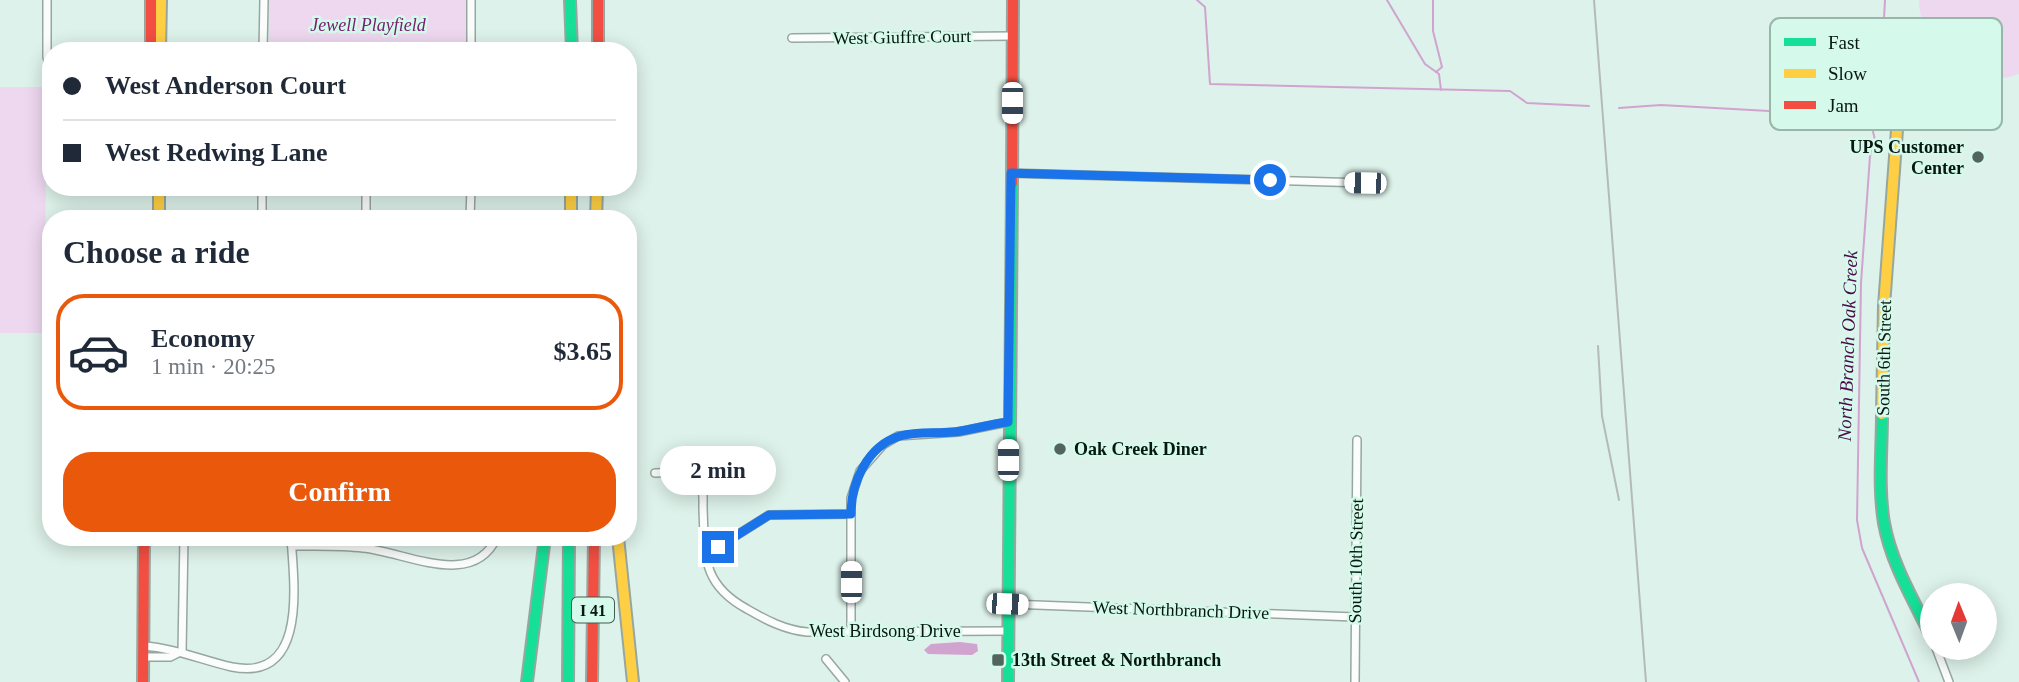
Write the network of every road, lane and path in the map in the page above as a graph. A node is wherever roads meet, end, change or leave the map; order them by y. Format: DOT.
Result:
graph roads {
  1 [pos="47,0"];
  2 [pos="151,0"];
  3 [pos="161,0"];
  4 [pos="264,0"];
  5 [pos="471,0"];
  6 [pos="570,0"];
  7 [pos="598,0"];
  8 [pos="1013,0"];
  9 [pos="1013,36"];
  10 [pos="792,38"];
  11 [pos="47,42"];
  12 [pos="151,42"];
  13 [pos="160,42"];
  14 [pos="263,42"];
  15 [pos="471,42"];
  16 [pos="572,42"];
  17 [pos="598,42"];
  18 [pos="1897,130"];
  19 [pos="1011,173"];
  20 [pos="1365,183"];
  21 [pos="1008,422"];
  22 [pos="1357,440"];
  23 [pos="655,473"];
  24 [pos="851,514"];
  25 [pos="144,546"];
  26 [pos="184,546"];
  27 [pos="292,546"];
  28 [pos="493,546"];
  29 [pos="544,546"];
  30 [pos="569,546"];
  31 [pos="594,546"];
  32 [pos="619,546"];
  33 [pos="706,550"];
  34 [pos="1007,604"];
  35 [pos="1920,613"];
  36 [pos="1356,617"];
  37 [pos="1007,631"];
  38 [pos="850,632"];
  39 [pos="143,652"];
  40 [pos="181,652"];
  41 [pos="826,659"];
  42 [pos="1941,660"];
  43 [pos="143,682"];
  44 [pos="527,682"];
  45 [pos="568,682"];
  46 [pos="592,682"];
  47 [pos="633,682"];
  48 [pos="845,682"];
  49 [pos="1008,682"];
  50 [pos="1355,682"];
  51 [pos="1949,682"];
  1 -- 11 [label="street"];
  2 -- 12 [label="main road"];
  3 -- 13 [label="main road"];
  4 -- 14 [label="street"];
  5 -- 15 [label="street"];
  6 -- 16 [label="main road"];
  7 -- 17 [label="main road"];
  8 -- 9 [label="main road"];
  9 -- 10 [label="street, West Giuffre Court"];
  9 -- 19 [label="main road"];
  18 -- 35 [label="main road, South 6th Street"];
  19 -- 20 [label="street"];
  19 -- 21 [label="main road"];
  21 -- 24 [label="street"];
  21 -- 34 [label="main road"];
  22 -- 36 [label="street, South 10th Street"];
  23 -- 33 [label="street, West Birdsong Drive"];
  24 -- 33 [label="street"];
  24 -- 38 [label="street"];
  25 -- 39 [label="main road"];
  26 -- 40 [label="street"];
  27 -- 28 [label="street"];
  27 -- 40 [label="street"];
  29 -- 44 [label="main road"];
  30 -- 45 [label="main road, I 41"];
  31 -- 46 [label="main road, I 41"];
  32 -- 47 [label="main road"];
  33 -- 38 [label="street, West Birdsong Drive"];
  34 -- 36 [label="street, West Northbranch Drive"];
  34 -- 37 [label="main road"];
  36 -- 50 [label="street, South 10th Street"];
  37 -- 38 [label="street, West Birdsong Drive"];
  37 -- 49 [label="main road"];
  39 -- 40 [label="street"];
  39 -- 43 [label="main road"];
  41 -- 48 [label="street"];
  42 -- 51 [label="street"];
}
